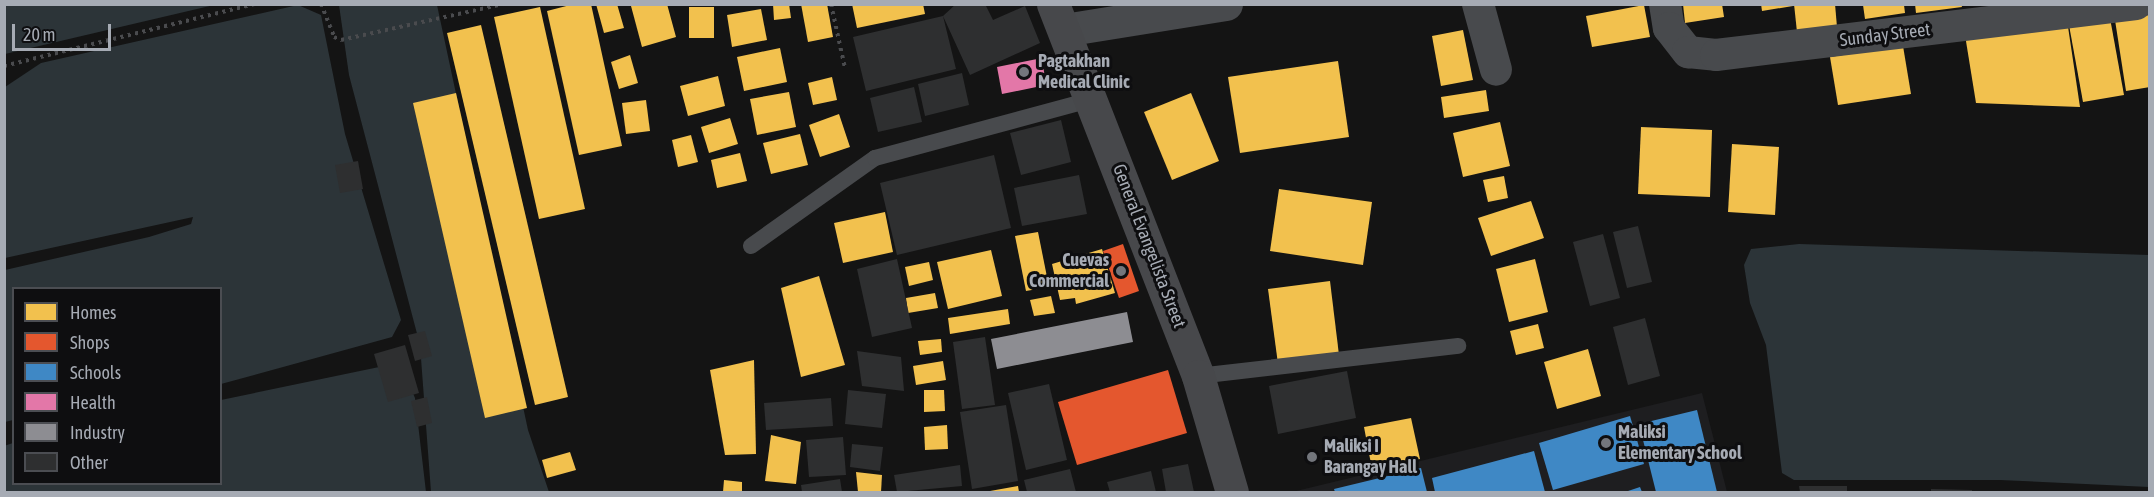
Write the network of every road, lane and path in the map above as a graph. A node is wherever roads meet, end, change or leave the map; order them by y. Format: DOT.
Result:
graph roads {
  1 [pos="255,4"];
  2 [pos="321,4"];
  3 [pos="504,4"];
  4 [pos="831,4"];
  5 [pos="1226,4"];
  6 [pos="1478,4"];
  7 [pos="1665,4"];
  8 [pos="2136,4"];
  9 [pos="1058,17"];
  10 [pos="4,66"];
  11 [pos="845,68"];
  12 [pos="1496,70"];
  13 [pos="1093,99"];
  14 [pos="751,246"];
  15 [pos="1458,346"];
  16 [pos="1198,376"];
  17 [pos="1232,492"];
  1 -- 10 [label="path"];
  2 -- 3 [label="path"];
  4 -- 11 [label="path"];
  5 -- 9 [label="street"];
  6 -- 12 [label="street"];
  7 -- 8 [label="street, Sunday Street"];
  9 -- 13 [label="main road, General Evangelista Street"];
  13 -- 14 [label="lane"];
  13 -- 16 [label="main road, General Evangelista Street"];
  15 -- 16 [label="lane"];
  16 -- 17 [label="main road, General Evangelista Street"];
}
